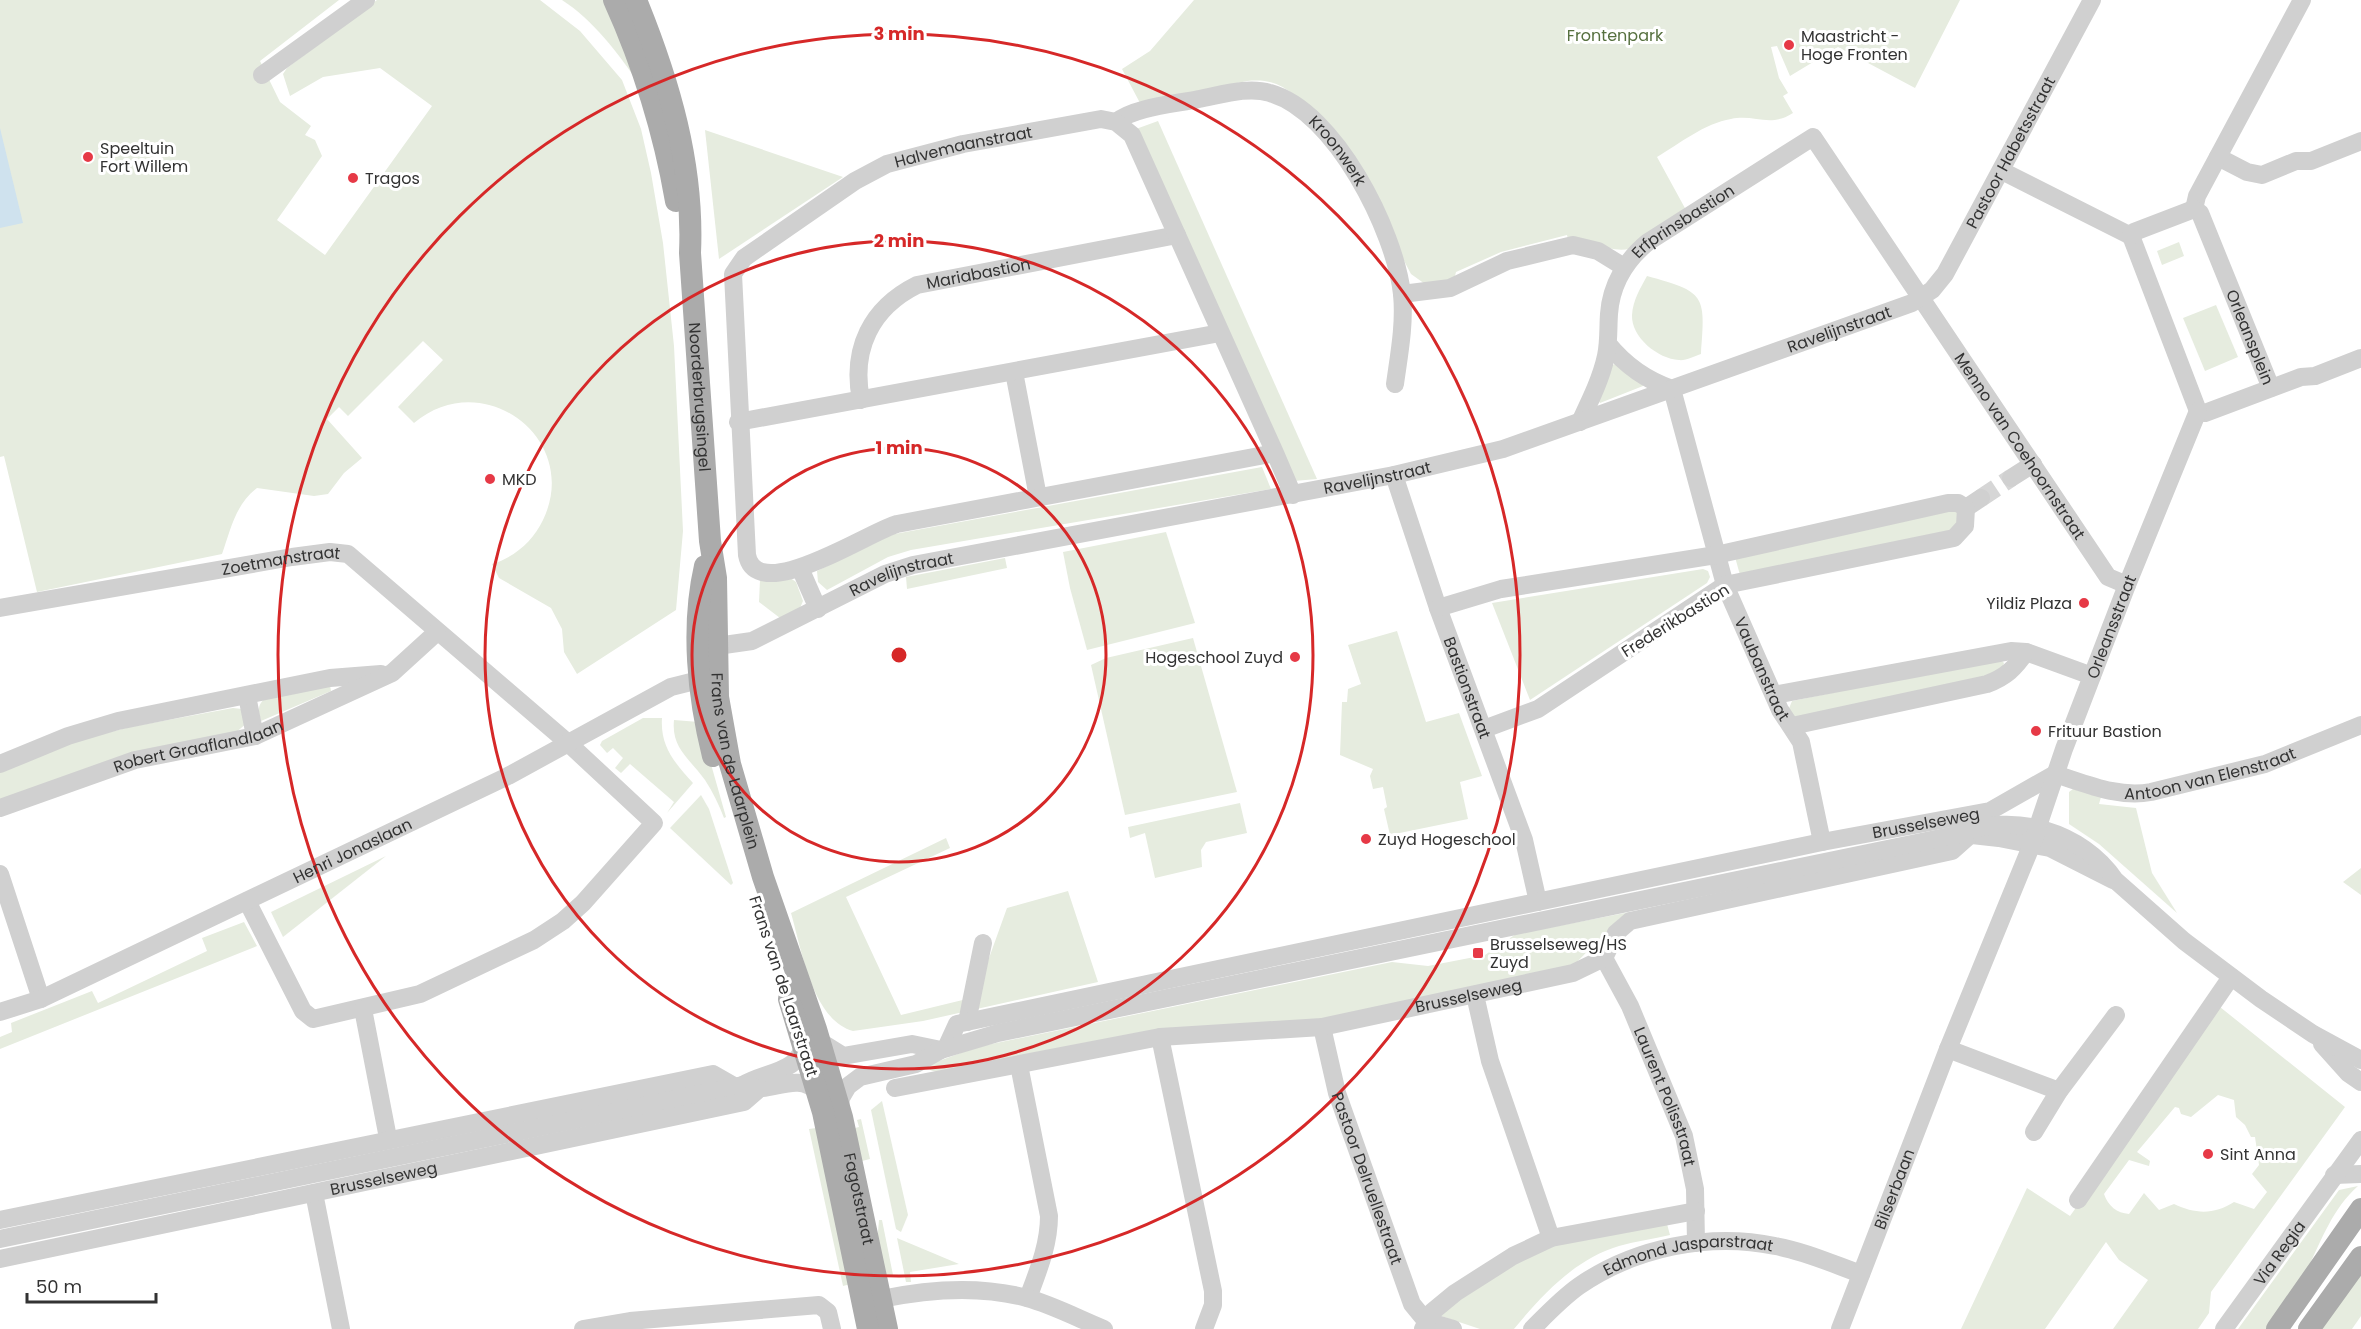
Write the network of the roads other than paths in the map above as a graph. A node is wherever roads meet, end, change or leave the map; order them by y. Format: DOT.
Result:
graph roads {
  1 [pos="366,0"];
  2 [pos="614,0"];
  3 [pos="636,0"];
  4 [pos="2092,0"];
  5 [pos="2302,0"];
  6 [pos="262,75"];
  7 [pos="1116,122"];
  8 [pos="1813,137"];
  9 [pos="2361,141"];
  10 [pos="2218,157"];
  11 [pos="2002,171"];
  12 [pos="2194,209"];
  13 [pos="1177,235"];
  14 [pos="2131,237"];
  15 [pos="690,253"];
  16 [pos="1624,267"];
  17 [pos="1402,294"];
  18 [pos="1922,298"];
  19 [pos="1220,333"];
  20 [pos="1608,344"];
  21 [pos="2361,358"];
  22 [pos="1014,372"];
  23 [pos="1395,384"];
  24 [pos="2271,388"];
  25 [pos="1672,389"];
  26 [pos="861,400"];
  27 [pos="2198,411"];
  28 [pos="738,422"];
  29 [pos="1580,422"];
  30 [pos="1275,453"];
  31 [pos="2033,464"];
  32 [pos="1394,475"];
  33 [pos="2011,478"];
  34 [pos="1293,495"];
  35 [pos="1038,497"];
  36 [pos="710,541"];
  37 [pos="1716,555"];
  38 [pos="800,568"];
  39 [pos="1725,585"];
  40 [pos="2127,585"];
  41 [pos="0,608"];
  42 [pos="1438,608"];
  43 [pos="818,609"];
  44 [pos="436,632"];
  45 [pos="717,646"];
  46 [pos="2026,652"];
  47 [pos="392,673"];
  48 [pos="2092,676"];
  49 [pos="699,680"];
  50 [pos="247,696"];
  51 [pos="1774,696"];
  52 [pos="2361,725"];
  53 [pos="1792,726"];
  54 [pos="1484,729"];
  55 [pos="255,736"];
  56 [pos="567,742"];
  57 [pos="0,764"];
  58 [pos="2055,774"];
  59 [pos="0,808"];
  60 [pos="1965,835"];
  61 [pos="2035,836"];
  62 [pos="1822,842"];
  63 [pos="0,874"];
  64 [pos="757,879"];
  65 [pos="247,901"];
  66 [pos="1538,902"];
  67 [pos="1506,918"];
  68 [pos="983,943"];
  69 [pos="1604,958"];
  70 [pos="2231,977"];
  71 [pos="1475,995"];
  72 [pos="41,999"];
  73 [pos="363,1009"];
  74 [pos="0,1012"];
  75 [pos="2116,1015"];
  76 [pos="967,1022"];
  77 [pos="1322,1027"];
  78 [pos="2313,1034"];
  79 [pos="1160,1037"];
  80 [pos="811,1042"];
  81 [pos="912,1044"];
  82 [pos="944,1049"];
  83 [pos="1948,1049"];
  84 [pos="2361,1060"];
  85 [pos="916,1064"];
  86 [pos="1019,1065"];
  87 [pos="828,1071"];
  88 [pos="934,1080"];
  89 [pos="2361,1082"];
  90 [pos="746,1086"];
  91 [pos="895,1088"];
  92 [pos="2059,1090"];
  93 [pos="818,1092"];
  94 [pos="840,1108"];
  95 [pos="2034,1132"];
  96 [pos="388,1138"];
  97 [pos="2361,1140"];
  98 [pos="2361,1174"];
  99 [pos="2334,1175"];
  100 [pos="314,1193"];
  101 [pos="2078,1200"];
  102 [pos="2361,1209"];
  103 [pos="1696,1211"];
  104 [pos="0,1220"];
  105 [pos="1551,1238"];
  106 [pos="0,1239"];
  107 [pos="1696,1243"];
  108 [pos="2361,1257"];
  109 [pos="0,1259"];
  110 [pos="1861,1274"];
  111 [pos="1028,1298"];
  112 [pos="881,1299"];
  113 [pos="1059,1310"];
  114 [pos="830,1320"];
  115 [pos="631,1325"];
  116 [pos="1425,1325"];
  117 [pos="341,1329"];
  118 [pos="583,1329"];
  119 [pos="868,1329"];
  120 [pos="887,1329"];
  121 [pos="1061,1329"];
  122 [pos="1104,1329"];
  123 [pos="1204,1329"];
  124 [pos="1454,1329"];
  125 [pos="1532,1329"];
  126 [pos="1840,1329"];
  127 [pos="2224,1329"];
  128 [pos="2277,1329"];
  129 [pos="2309,1329"];
  1 -- 6 [label="street"];
  2 -- 15 [label="main road, Noorderbrugsingel"];
  3 -- 15 [label="main road, Noorderbrugsingel"];
  4 -- 11 [label="street, Pastoor Habetsstraat"];
  5 -- 10 [label="street"];
  7 -- 13 [label="street"];
  7 -- 17 [label="street, Kroonwerk"];
  7 -- 28 [label="street, Halvemaanstraat"];
  8 -- 16 [label="street, Erfprinsbastion"];
  8 -- 18 [label="street, Menno van Coehoornstraat"];
  9 -- 10 [label="street"];
  10 -- 12 [label="street"];
  11 -- 14 [label="street"];
  11 -- 18 [label="street, Pastoor Habetsstraat"];
  12 -- 14 [label="street"];
  12 -- 24 [label="street, Orleansplein"];
  13 -- 19 [label="street"];
  13 -- 26 [label="street, Mariabastion"];
  14 -- 27 [label="street"];
  15 -- 36 [label="main road, Noorderbrugsingel"];
  16 -- 17 [label="street"];
  16 -- 20 [label="street, Erfprinsbastion"];
  17 -- 23 [label="street, Kroonwerk"];
  18 -- 25 [label="street, Ravelijnstraat"];
  18 -- 31 [label="street, Menno van Coehoornstraat"];
  19 -- 22 [label="street"];
  19 -- 30 [label="street"];
  20 -- 25 [label="street"];
  20 -- 29 [label="street, Erfprinsbastion"];
  21 -- 24 [label="street"];
  22 -- 26 [label="street"];
  22 -- 35 [label="street"];
  24 -- 27 [label="street, Orleansplein"];
  25 -- 29 [label="street, Ravelijnstraat"];
  25 -- 37 [label="street, Vaubanstraat"];
  26 -- 28 [label="street"];
  27 -- 40 [label="street, Orleansstraat"];
  28 -- 38 [label="street, Halvemaanstraat"];
  29 -- 32 [label="street, Ravelijnstraat"];
  30 -- 34 [label="street"];
  30 -- 35 [label="street"];
  31 -- 33 [label="street"];
  31 -- 40 [label="street, Menno van Coehoornstraat"];
  32 -- 34 [label="street, Ravelijnstraat"];
  32 -- 42 [label="street, Bastionstraat"];
  34 -- 43 [label="street, Ravelijnstraat"];
  35 -- 38 [label="street"];
  36 -- 45 [label="main road, Noorderbrugsingel"];
  36 -- 49 [label="main road, Noorderbrugsingel"];
  37 -- 39 [label="street, Vaubanstraat"];
  37 -- 39 [label="street, Frederikbastion"];
  37 -- 42 [label="street, Frederikbastion"];
  38 -- 43 [label="street"];
  39 -- 51 [label="street, Vaubanstraat"];
  39 -- 54 [label="street, Frederikbastion"];
  40 -- 48 [label="street, Orleansstraat"];
  41 -- 44 [label="street, Zoetmanstraat"];
  42 -- 54 [label="street, Bastionstraat"];
  43 -- 45 [label="street, Ravelijnstraat"];
  44 -- 47 [label="street, Robert Graaflandlaan"];
  44 -- 56 [label="street, Zoetmanstraat"];
  45 -- 64 [label="main road, Frans van de Laarplein"];
  46 -- 48 [label="street"];
  46 -- 51 [label="street"];
  46 -- 53 [label="street"];
  47 -- 50 [label="street, Robert Graaflandlaan"];
  47 -- 55 [label="street, Robert Graaflandlaan"];
  48 -- 58 [label="street, Orleansstraat"];
  49 -- 56 [label="street, Henri Jonaslaan"];
  49 -- 64 [label="main road, Frans van de Laarplein"];
  50 -- 55 [label="street"];
  50 -- 57 [label="street, Robert Graaflandlaan"];
  51 -- 53 [label="street, Vaubanstraat"];
  52 -- 58 [label="street, Antoon van Elenstraat"];
  53 -- 62 [label="street, Vaubanstraat"];
  54 -- 66 [label="street, Bastionstraat"];
  55 -- 59 [label="street, Robert Graaflandlaan"];
  56 -- 65 [label="street, Henri Jonaslaan"];
  56 -- 73 [label="street"];
  58 -- 61 [label="street, Orleansstraat"];
  58 -- 62 [label="street, Brusselseweg"];
  60 -- 61 [label="street, Brusselseweg"];
  60 -- 67 [label="street, Brusselseweg"];
  60 -- 69 [label="street, Brusselseweg"];
  61 -- 70 [label="street, Brusselseweg"];
  61 -- 83 [label="street, Bilserbaan"];
  62 -- 66 [label="street, Brusselseweg"];
  63 -- 72 [label="street"];
  64 -- 80 [label="main road, Frans van de Laarstraat"];
  65 -- 72 [label="street, Henri Jonaslaan"];
  65 -- 73 [label="street"];
  66 -- 67 [label="street, Brusselseweg"];
  67 -- 76 [label="street, Brusselseweg"];
  67 -- 82 [label="street, Brusselseweg"];
  68 -- 76 [label="street"];
  69 -- 71 [label="street, Brusselseweg"];
  69 -- 103 [label="street, Laurent Polisstraat"];
  70 -- 78 [label="street, Brusselseweg"];
  70 -- 101 [label="street"];
  71 -- 77 [label="street, Brusselseweg"];
  71 -- 105 [label="street"];
  72 -- 74 [label="street, Henri Jonaslaan"];
  73 -- 96 [label="street"];
  75 -- 92 [label="street"];
  76 -- 82 [label="street"];
  77 -- 79 [label="street, Brusselseweg"];
  77 -- 116 [label="street, Pastoor Delruellestraat"];
  78 -- 84 [label="street"];
  78 -- 89 [label="street"];
  79 -- 86 [label="street, Brusselseweg"];
  79 -- 123 [label="street"];
  80 -- 81 [label="street, Brusselseweg"];
  80 -- 87 [label="main road, Frans van de Laarstraat"];
  80 -- 90 [label="street, Brusselseweg"];
  80 -- 93 [label="main road, Frans van de Laarstraat"];
  81 -- 82 [label="street, Brusselseweg"];
  81 -- 85 [label="street"];
  82 -- 85 [label="street, Brusselseweg"];
  83 -- 92 [label="street"];
  83 -- 110 [label="street, Bilserbaan"];
  85 -- 88 [label="street"];
  85 -- 94 [label="street, Brusselseweg"];
  86 -- 88 [label="street, Brusselseweg"];
  86 -- 111 [label="street"];
  87 -- 94 [label="main road, Fagotstraat"];
  88 -- 91 [label="street, Brusselseweg"];
  90 -- 93 [label="street, Brusselseweg"];
  90 -- 96 [label="street"];
  90 -- 100 [label="street, Brusselseweg"];
  90 -- 106 [label="street, Brusselseweg"];
  92 -- 95 [label="street"];
  93 -- 119 [label="main road, Fagotstraat"];
  94 -- 112 [label="main road, Fagotstraat"];
  96 -- 104 [label="street"];
  97 -- 99 [label="street, Via Regia"];
  98 -- 99 [label="street"];
  99 -- 127 [label="street, Via Regia"];
  100 -- 109 [label="street, Brusselseweg"];
  100 -- 117 [label="street"];
  102 -- 128 [label="main road"];
  103 -- 105 [label="street"];
  103 -- 107 [label="street, Laurent Polisstraat"];
  105 -- 116 [label="street"];
  107 -- 110 [label="street, Edmond Jasparstraat"];
  107 -- 125 [label="street, Edmond Jasparstraat"];
  108 -- 129 [label="main road"];
  110 -- 126 [label="street, Bilserbaan"];
  111 -- 112 [label="street"];
  111 -- 113 [label="street"];
  112 -- 120 [label="main road, Fagotstraat"];
  113 -- 121 [label="street"];
  113 -- 122 [label="street"];
  114 -- 115 [label="street"];
  115 -- 118 [label="street"];
  116 -- 124 [label="street"];
}
